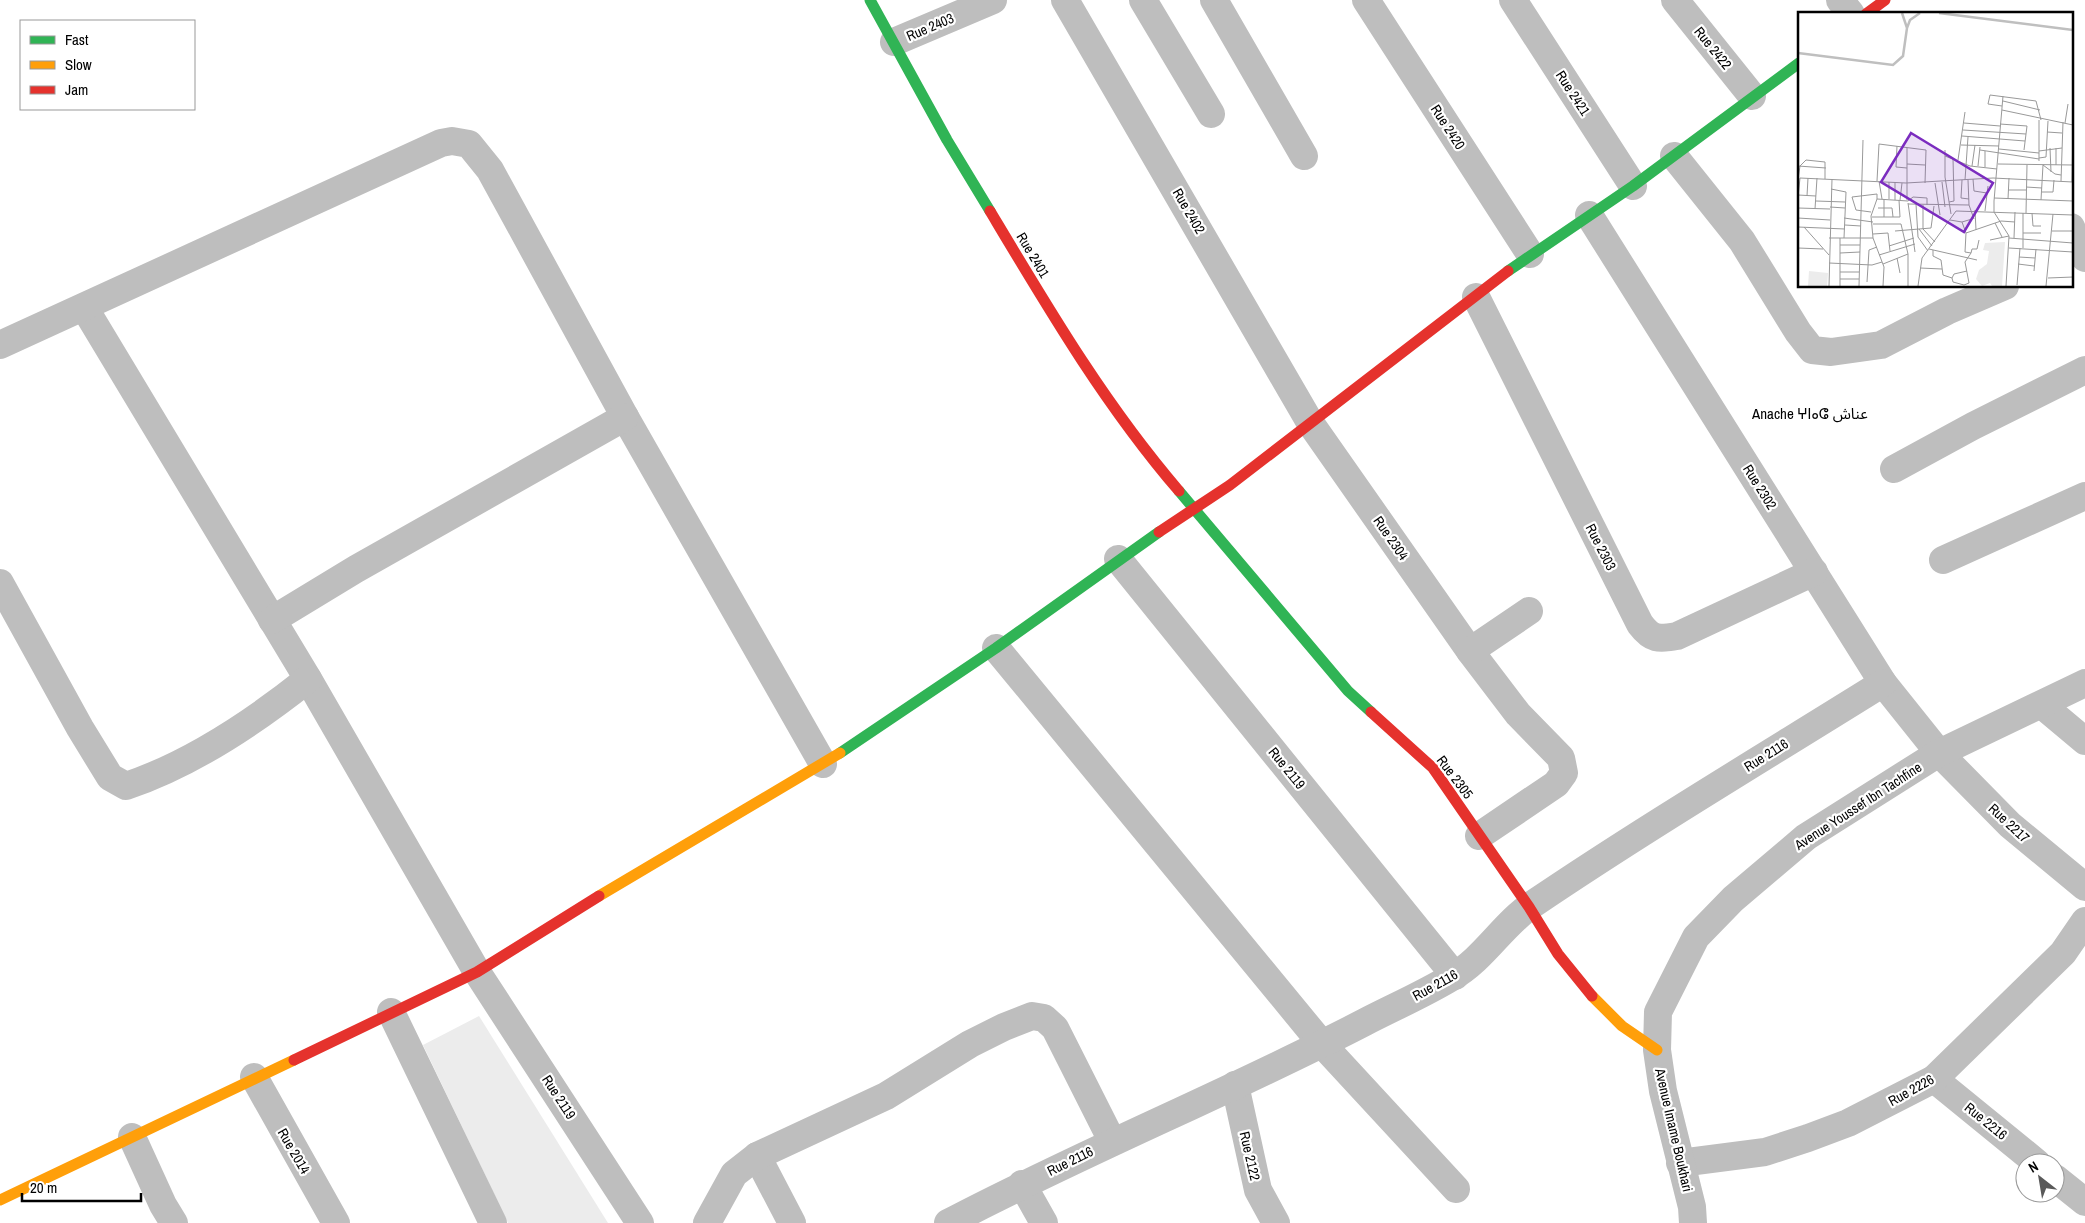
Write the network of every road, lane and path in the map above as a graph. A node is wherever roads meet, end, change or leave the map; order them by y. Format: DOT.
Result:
graph roads {
  1 [pos="870,0"];
  2 [pos="993,0"];
  3 [pos="1065,0"];
  4 [pos="1143,0"];
  5 [pos="1214,0"];
  6 [pos="1366,0"];
  7 [pos="1513,0"];
  8 [pos="1675,0"];
  9 [pos="1840,0"];
  10 [pos="1885,0"];
  11 [pos="1849,12"];
  12 [pos="1869,12"];
  13 [pos="894,42"];
  14 [pos="1798,63"];
  15 [pos="1752,96"];
  16 [pos="1211,114"];
  17 [pos="1304,156"];
  18 [pos="1674,156"];
  19 [pos="1634,186"];
  20 [pos="1589,215"];
  21 [pos="2072,230"];
  22 [pos="1530,254"];
  23 [pos="2080,256"];
  24 [pos="2000,288"];
  25 [pos="1476,297"];
  26 [pos="84,307"];
  27 [pos="0,345"];
  28 [pos="2085,370"];
  29 [pos="626,417"];
  30 [pos="1311,424"];
  31 [pos="1894,469"];
  32 [pos="2085,496"];
  33 [pos="1194,510"];
  34 [pos="1118,559"];
  35 [pos="1943,560"];
  36 [pos="1814,572"];
  37 [pos="0,583"];
  38 [pos="1529,612"];
  39 [pos="272,620"];
  40 [pos="996,648"];
  41 [pos="1470,651"];
  42 [pos="308,679"];
  43 [pos="1883,683"];
  44 [pos="2085,683"];
  45 [pos="2042,705"];
  46 [pos="2085,741"];
  47 [pos="1939,753"];
  48 [pos="823,764"];
  49 [pos="1478,836"];
  50 [pos="2085,887"];
  51 [pos="1529,907"];
  52 [pos="2085,921"];
  53 [pos="477,972"];
  54 [pos="1455,976"];
  55 [pos="1673,981"];
  56 [pos="391,1012"];
  57 [pos="1322,1044"];
  58 [pos="1657,1050"];
  59 [pos="254,1077"];
  60 [pos="1934,1079"];
  61 [pos="1235,1085"];
  62 [pos="132,1138"];
  63 [pos="1112,1141"];
  64 [pos="2025,1153"];
  65 [pos="757,1156"];
  66 [pos="1680,1163"];
  67 [pos="1022,1184"];
  68 [pos="2065,1186"];
  69 [pos="1456,1189"];
  70 [pos="0,1200"];
  71 [pos="2085,1202"];
  72 [pos="174,1223"];
  73 [pos="336,1223"];
  74 [pos="493,1223"];
  75 [pos="640,1223"];
  76 [pos="707,1223"];
  77 [pos="792,1223"];
  78 [pos="948,1223"];
  79 [pos="1044,1223"];
  80 [pos="1276,1223"];
  81 [pos="1693,1223"];
  1 -- 13 [label="street, Rue 2401"];
  2 -- 13 [label="street, Rue 2403"];
  3 -- 30 [label="street, Rue 2402"];
  4 -- 16 [label="street"];
  5 -- 17 [label="street"];
  6 -- 22 [label="street, Rue 2420"];
  7 -- 19 [label="street, Rue 2421"];
  8 -- 15 [label="street, Rue 2422"];
  9 -- 11 [label="street"];
  10 -- 12 [label="street"];
  13 -- 33 [label="street, Rue 2401"];
  14 -- 15 [label="street"];
  15 -- 18 [label="street"];
  18 -- 19 [label="street"];
  18 -- 24 [label="street"];
  19 -- 20 [label="street"];
  20 -- 22 [label="street"];
  20 -- 36 [label="street, Rue 2302"];
  21 -- 23 [label="street"];
  22 -- 25 [label="street"];
  25 -- 30 [label="street"];
  25 -- 36 [label="street, Rue 2303"];
  26 -- 27 [label="street"];
  26 -- 29 [label="street"];
  26 -- 39 [label="street, Rue 2119"];
  28 -- 31 [label="street"];
  29 -- 39 [label="street"];
  29 -- 48 [label="street"];
  30 -- 33 [label="street"];
  30 -- 41 [label="street, Rue 2304"];
  32 -- 35 [label="street"];
  33 -- 34 [label="street"];
  33 -- 49 [label="street, Rue 2305"];
  34 -- 40 [label="street"];
  34 -- 54 [label="street, Rue 2119"];
  36 -- 43 [label="street, Rue 2302"];
  37 -- 42 [label="street"];
  38 -- 41 [label="street"];
  39 -- 42 [label="street, Rue 2119"];
  40 -- 48 [label="street"];
  40 -- 57 [label="street"];
  41 -- 49 [label="street, Rue 2304"];
  42 -- 53 [label="street, Rue 2119"];
  43 -- 47 [label="street, Rue 2302"];
  43 -- 51 [label="street, Rue 2116"];
  44 -- 45 [label="street, Avenue Youssef Ibn Tachfine"];
  45 -- 46 [label="street"];
  45 -- 47 [label="street, Avenue Youssef Ibn Tachfine"];
  47 -- 50 [label="street, Rue 2217"];
  47 -- 55 [label="street, Avenue Youssef Ibn Tachfine"];
  48 -- 53 [label="street"];
  49 -- 51 [label="street, Rue 2305"];
  51 -- 54 [label="street, Rue 2116"];
  51 -- 58 [label="street, Rue 2305"];
  52 -- 60 [label="street, Rue 2226"];
  53 -- 56 [label="street"];
  53 -- 75 [label="street, Rue 2119"];
  54 -- 57 [label="street, Rue 2116"];
  55 -- 58 [label="street, Avenue Imame Boukhari"];
  56 -- 59 [label="street"];
  56 -- 74 [label="street"];
  57 -- 61 [label="street, Rue 2116"];
  57 -- 69 [label="street"];
  58 -- 66 [label="street, Avenue Imame Boukhari"];
  59 -- 62 [label="street"];
  59 -- 73 [label="street, Rue 2014"];
  60 -- 64 [label="street, Rue 2216"];
  60 -- 66 [label="street, Rue 2226"];
  61 -- 63 [label="street, Rue 2116"];
  61 -- 80 [label="street, Rue 2122"];
  62 -- 70 [label="street"];
  62 -- 72 [label="street"];
  63 -- 65 [label="street"];
  63 -- 67 [label="street, Rue 2116"];
  65 -- 76 [label="street"];
  65 -- 77 [label="street"];
  66 -- 81 [label="street, Avenue Imame Boukhari"];
  67 -- 78 [label="street, Rue 2116"];
  67 -- 79 [label="street"];
  68 -- 71 [label="street"];
}
